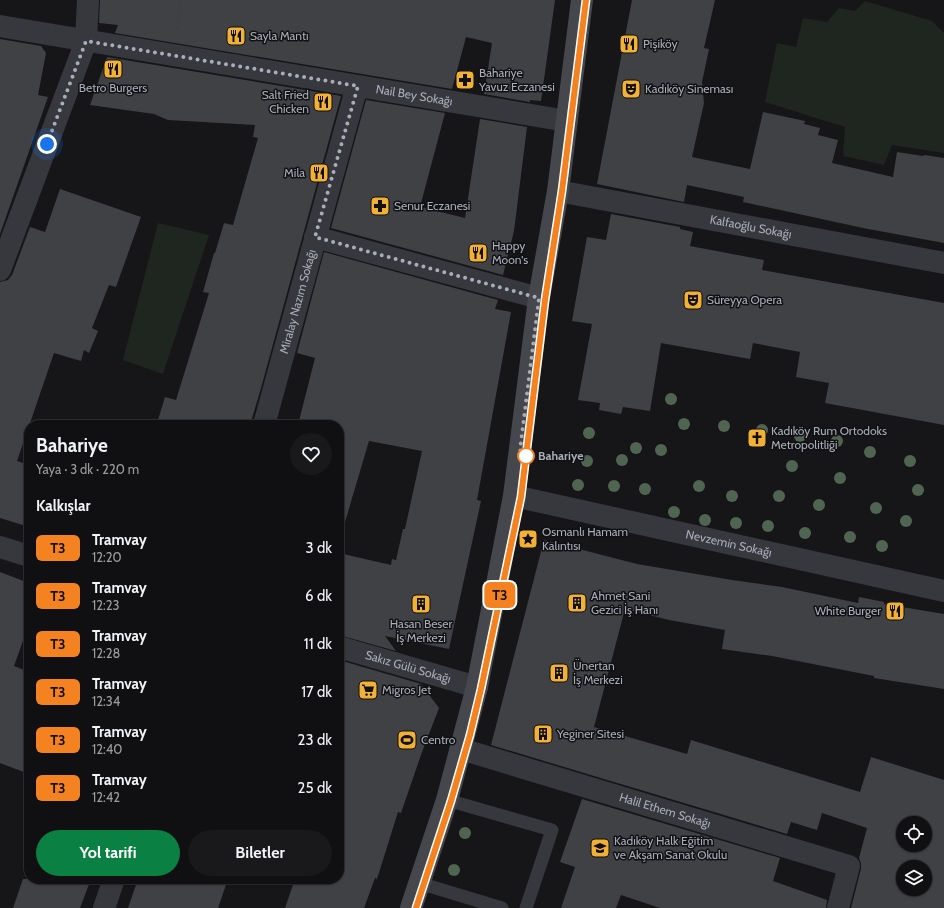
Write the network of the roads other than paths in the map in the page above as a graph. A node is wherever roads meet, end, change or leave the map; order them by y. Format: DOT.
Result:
graph roads {
  1 [pos="88,0"];
  2 [pos="582,0"];
  3 [pos="0,26"];
  4 [pos="86,41"];
  5 [pos="358,86"];
  6 [pos="567,121"];
  7 [pos="558,191"];
  8 [pos="315,237"];
  9 [pos="944,263"];
  10 [pos="0,270"];
  11 [pos="539,298"];
  12 [pos="265,420"];
  13 [pos="514,496"];
  14 [pos="1,549"];
  15 [pos="24,555"];
  16 [pos="944,591"];
  17 [pos="344,648"];
  18 [pos="477,687"];
  19 [pos="461,749"];
  20 [pos="447,800"];
  21 [pos="419,883"];
  22 [pos="112,884"];
  23 [pos="104,908"];
  24 [pos="411,908"];
  25 [pos="502,908"];
  26 [pos="526,908"];
  27 [pos="838,908"];
  1 -- 4 [label="street"];
  2 -- 6 [label="street"];
  3 -- 4 [label="street, Nail Bey Sokağı"];
  4 -- 5 [label="street, Nail Bey Sokağı"];
  4 -- 10 [label="street"];
  5 -- 6 [label="street, Nail Bey Sokağı"];
  5 -- 8 [label="street, Miralay Nazım Sokağı"];
  6 -- 7 [label="street"];
  7 -- 9 [label="street, Kalfaoğlu Sokağı"];
  7 -- 11 [label="street"];
  8 -- 11 [label="street"];
  8 -- 12 [label="street, Miralay Nazım Sokağı"];
  11 -- 13 [label="street"];
  13 -- 16 [label="street, Nevzemin Sokağı"];
  13 -- 18 [label="street"];
  14 -- 15 [label="street"];
  17 -- 18 [label="street, Sakız Gülü Sokağı"];
  18 -- 19 [label="street"];
  19 -- 20 [label="street"];
  19 -- 27 [label="street, Halil Ethem Sokağı"];
  20 -- 21 [label="street"];
  20 -- 26 [label="lane"];
  21 -- 24 [label="street"];
  21 -- 25 [label="lane"];
  22 -- 23 [label="street"];
}
